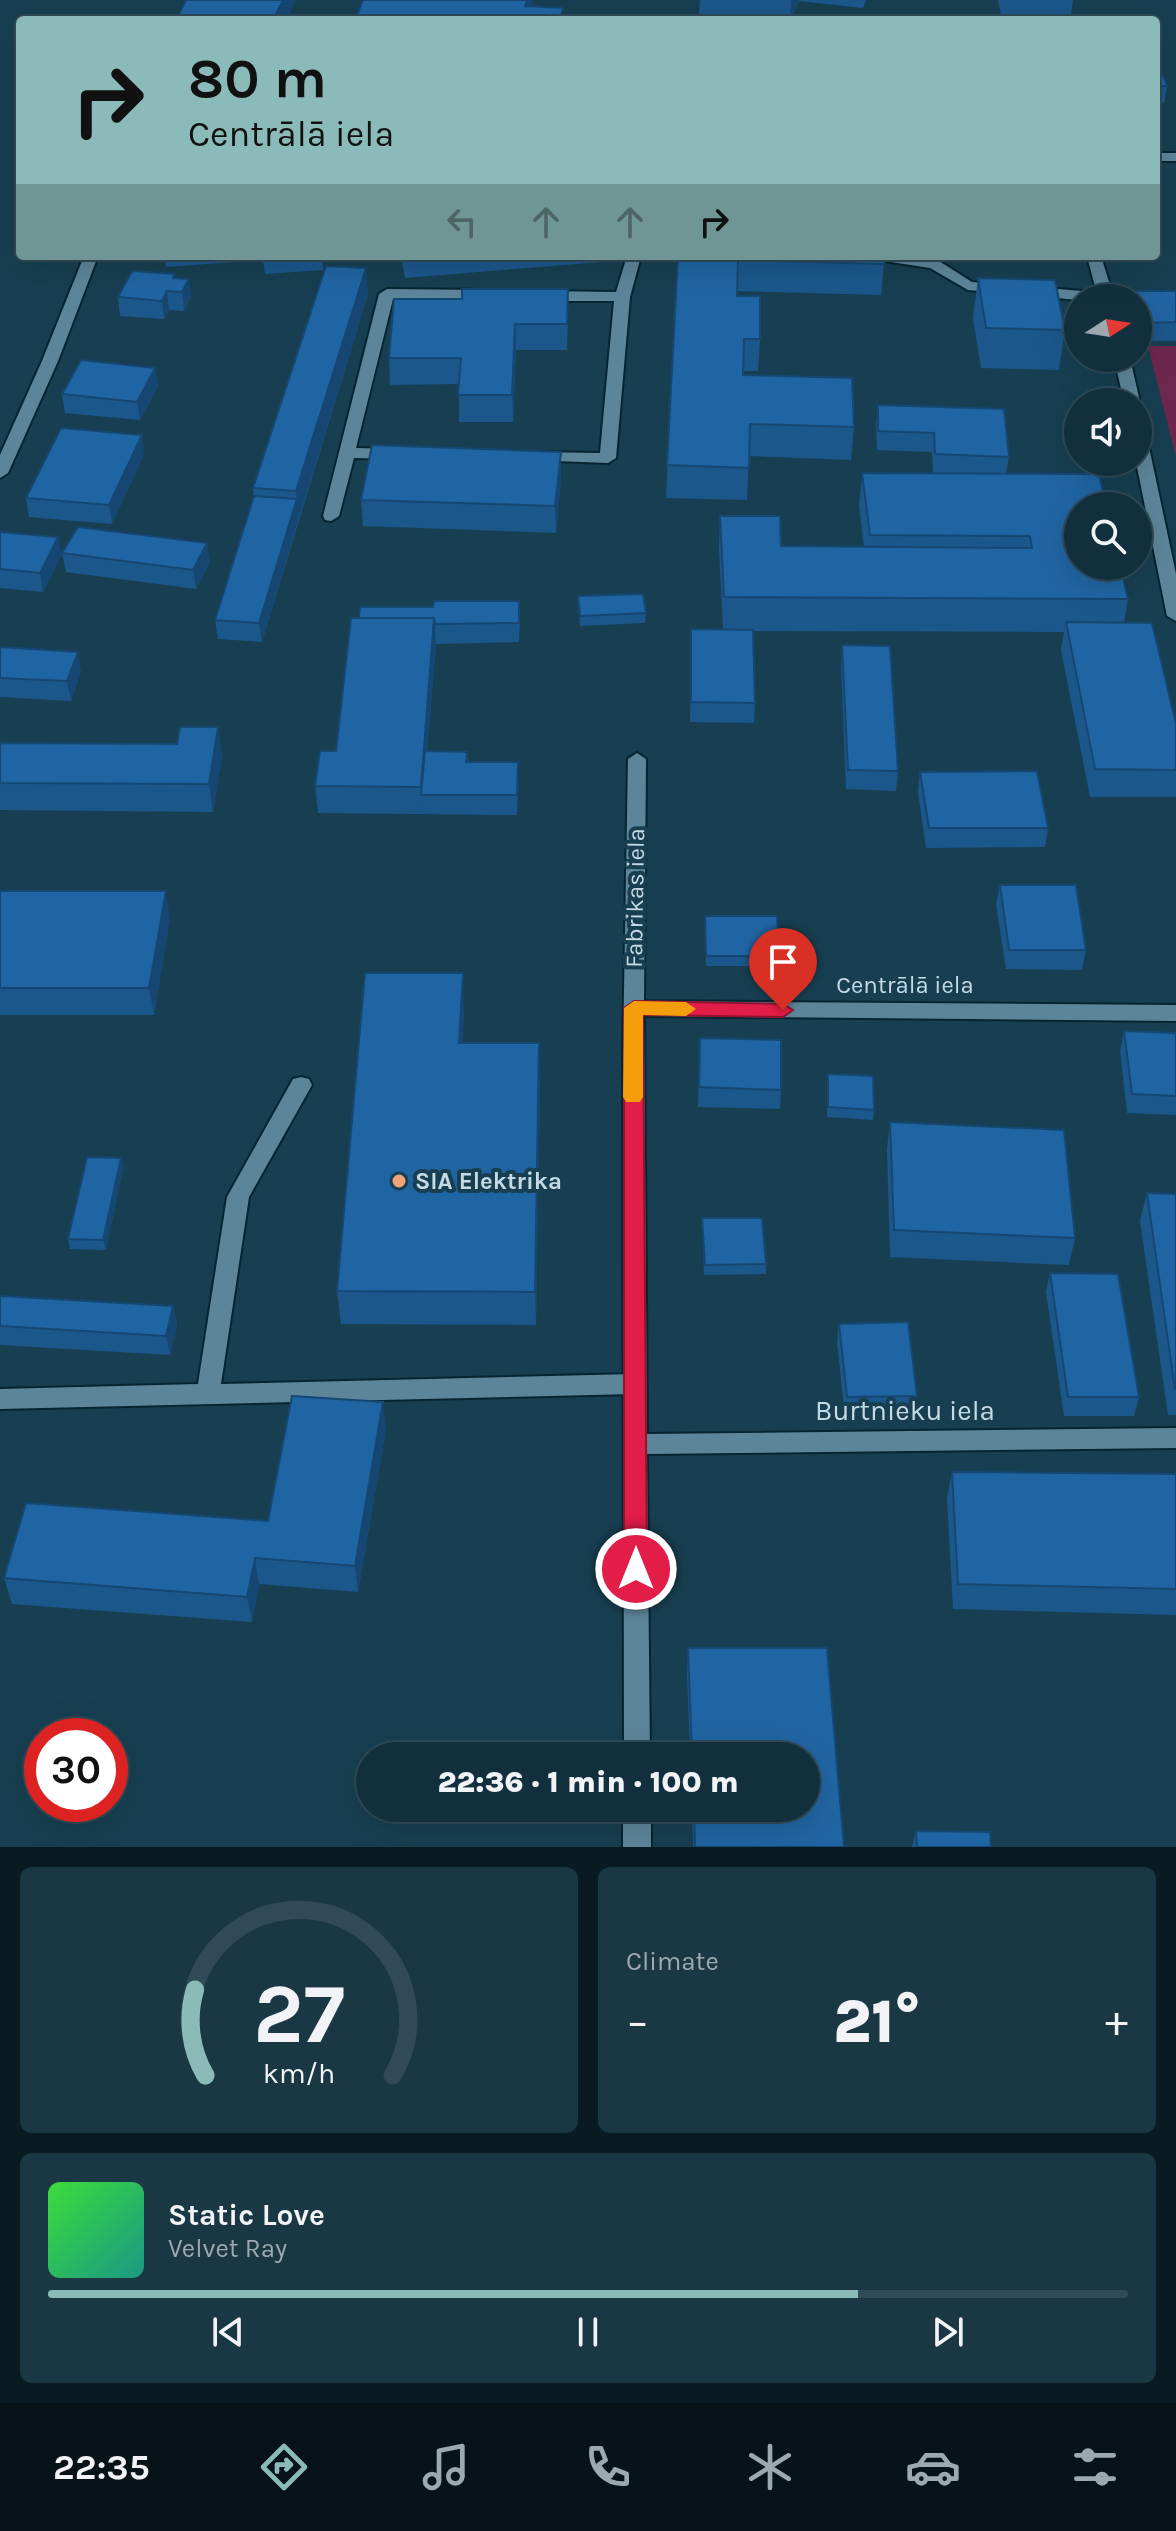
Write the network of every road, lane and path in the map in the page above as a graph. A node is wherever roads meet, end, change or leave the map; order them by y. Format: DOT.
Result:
graph roads {
  1 [pos="89,260"];
  2 [pos="633,260"];
  3 [pos="906,260"];
  4 [pos="1095,260"];
  5 [pos="1102,284"];
  6 [pos="1064,294"];
  7 [pos="497,295"];
  8 [pos="528,296"];
  9 [pos="622,297"];
  10 [pos="346,453"];
  11 [pos="423,455"];
  12 [pos="515,456"];
  13 [pos="0,473"];
  14 [pos="1147,476"];
  15 [pos="331,516"];
  16 [pos="1176,616"];
  17 [pos="637,759"];
  18 [pos="634,1008"];
  19 [pos="1176,1013"];
  20 [pos="301,1085"];
  21 [pos="634,1384"];
  22 [pos="208,1394"];
  23 [pos="0,1399"];
  24 [pos="1176,1438"];
  25 [pos="635,1444"];
  26 [pos="637,1742"];
  27 [pos="637,1822"];
  28 [pos="637,1847"];
  1 -- 13 [label="street"];
  2 -- 9 [label="street"];
  3 -- 6 [label="street"];
  4 -- 5 [label="street"];
  7 -- 10 [label="street"];
  8 -- 9 [label="street"];
  9 -- 12 [label="street"];
  10 -- 11 [label="street"];
  10 -- 15 [label="street"];
  14 -- 16 [label="street"];
  17 -- 18 [label="street, Fabrikas iela"];
  18 -- 19 [label="street, Centrālā iela"];
  18 -- 21 [label="street, Fabrikas iela"];
  20 -- 22 [label="street"];
  21 -- 22 [label="street"];
  21 -- 25 [label="street, Fabrikas iela"];
  22 -- 23 [label="street"];
  24 -- 25 [label="street, Burtnieku iela"];
  25 -- 26 [label="street, Fabrikas iela"];
  27 -- 28 [label="street"];
}
